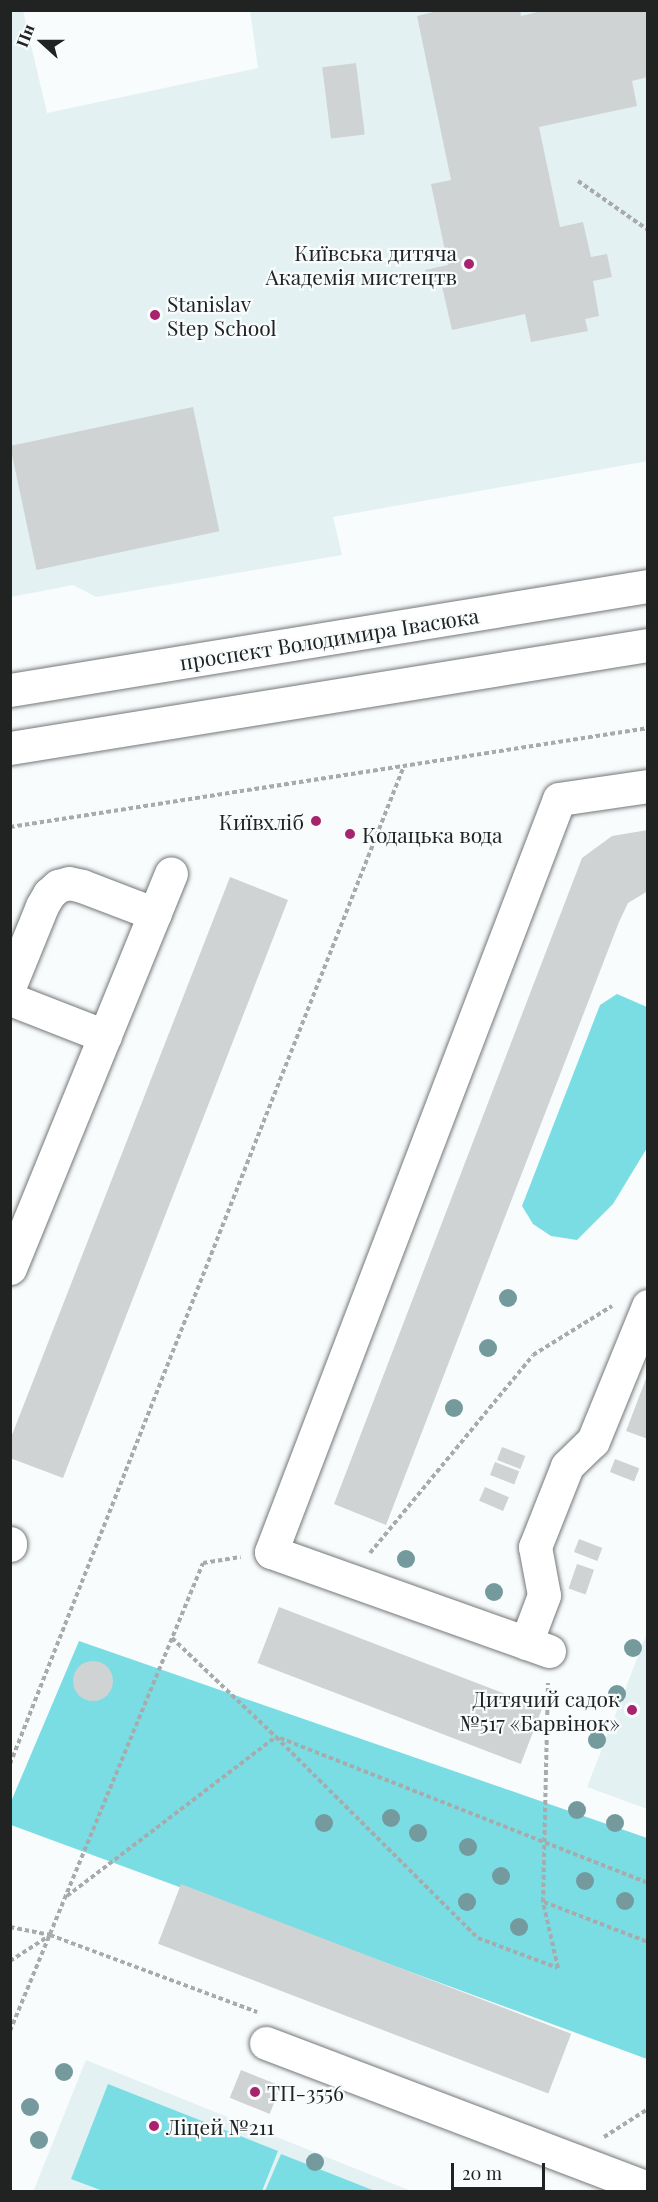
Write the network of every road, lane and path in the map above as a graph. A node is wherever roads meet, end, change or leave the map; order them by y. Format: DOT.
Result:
graph roads {
  1 [pos="578,182"];
  2 [pos="648,230"];
  3 [pos="648,586"];
  4 [pos="648,645"];
  5 [pos="10,690"];
  6 [pos="648,728"];
  7 [pos="10,748"];
  8 [pos="404,766"];
  9 [pos="648,786"];
  10 [pos="10,827"];
  11 [pos="171,874"];
  12 [pos="155,914"];
  13 [pos="10,986"];
  14 [pos="10,999"];
  15 [pos="105,1036"];
  16 [pos="10,1268"];
  17 [pos="633,1304"];
  18 [pos="271,1552"];
  19 [pos="349,1579"];
  20 [pos="172,1638"];
  21 [pos="537,1647"];
  22 [pos="276,1737"];
  23 [pos="10,1764"];
  24 [pos="546,1843"];
  25 [pos="648,1882"];
  26 [pos="65,1898"];
  27 [pos="543,1902"];
  28 [pos="10,1927"];
  29 [pos="50,1935"];
  30 [pos="648,1942"];
  31 [pos="10,1961"];
  32 [pos="10,2031"];
  33 [pos="266,2043"];
  34 [pos="648,2109"];
  35 [pos="570,2159"];
  36 [pos="648,2188"];
  1 -- 2 [label="path"];
  3 -- 5 [label="main road, проспект Володимира Івасюка"];
  4 -- 7 [label="main road"];
  6 -- 8 [label="path"];
  8 -- 10 [label="path"];
  8 -- 23 [label="path"];
  9 -- 18 [label="main road"];
  11 -- 12 [label="main road"];
  12 -- 13 [label="main road"];
  12 -- 15 [label="main road"];
  14 -- 15 [label="main road"];
  15 -- 16 [label="main road"];
  17 -- 19 [label="path"];
  17 -- 21 [label="main road"];
  18 -- 19 [label="main road"];
  18 -- 20 [label="path"];
  19 -- 21 [label="main road"];
  20 -- 22 [label="path"];
  20 -- 26 [label="path"];
  21 -- 24 [label="path"];
  22 -- 24 [label="path"];
  22 -- 26 [label="path"];
  22 -- 27 [label="path"];
  24 -- 25 [label="path"];
  24 -- 27 [label="path"];
  26 -- 29 [label="path"];
  27 -- 30 [label="path"];
  28 -- 29 [label="path"];
  29 -- 31 [label="path"];
  29 -- 32 [label="path"];
  29 -- 33 [label="path"];
  33 -- 35 [label="main road"];
  34 -- 35 [label="path"];
  35 -- 36 [label="main road"];
}
